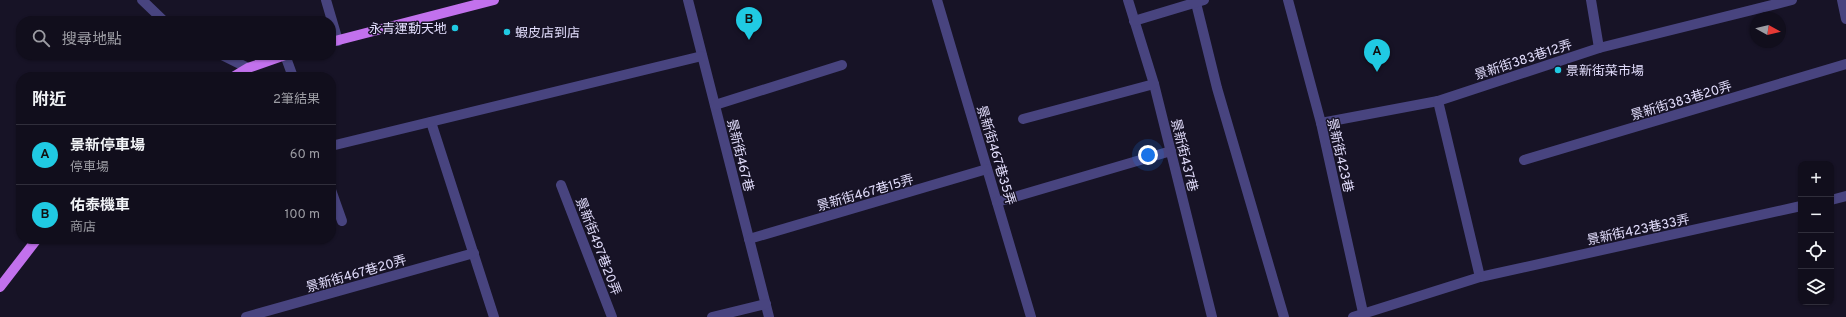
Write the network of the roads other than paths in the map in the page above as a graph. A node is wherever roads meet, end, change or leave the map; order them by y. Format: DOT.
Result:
graph roads {
  1 [pos="142,0"];
  2 [pos="326,0"];
  3 [pos="494,0"];
  4 [pos="688,0"];
  5 [pos="938,0"];
  6 [pos="1128,0"];
  7 [pos="1288,0"];
  8 [pos="1591,0"];
  9 [pos="1792,0"];
  10 [pos="1842,0"];
  11 [pos="1200,1"];
  12 [pos="159,16"];
  13 [pos="329,16"];
  14 [pos="1846,19"];
  15 [pos="1134,21"];
  16 [pos="336,40"];
  17 [pos="1599,48"];
  18 [pos="702,56"];
  19 [pos="232,60"];
  20 [pos="271,60"];
  21 [pos="287,60"];
  22 [pos="1846,64"];
  23 [pos="842,65"];
  24 [pos="248,68"];
  25 [pos="241,72"];
  26 [pos="291,72"];
  27 [pos="1154,84"];
  28 [pos="1438,101"];
  29 [pos="715,105"];
  30 [pos="1023,119"];
  31 [pos="431,122"];
  32 [pos="1321,124"];
  33 [pos="336,145"];
  34 [pos="1171,151"];
  35 [pos="1524,160"];
  36 [pos="988,169"];
  37 [pos="561,185"];
  38 [pos="1846,196"];
  39 [pos="1834,199"];
  40 [pos="997,202"];
  41 [pos="336,204"];
  42 [pos="1798,207"];
  43 [pos="342,221"];
  44 [pos="749,239"];
  45 [pos="33,244"];
  46 [pos="474,253"];
  47 [pos="1480,277"];
  48 [pos="0,286"];
  49 [pos="766,304"];
  50 [pos="1364,316"];
  51 [pos="246,317"];
  52 [pos="494,317"];
  53 [pos="612,317"];
  54 [pos="712,317"];
  55 [pos="769,317"];
  56 [pos="1031,317"];
  57 [pos="1212,317"];
  58 [pos="1284,317"];
  59 [pos="1353,317"];
  1 -- 12 [label="street"];
  2 -- 13 [label="street"];
  3 -- 16 [label="main road"];
  4 -- 18 [label="street, 景新街467巷"];
  5 -- 36 [label="street, 景新街467巷35弄"];
  6 -- 15 [label="street, 景新街437巷"];
  7 -- 32 [label="street, 景新街423巷"];
  8 -- 17 [label="street"];
  9 -- 17 [label="street, 景新街383巷12弄"];
  10 -- 14 [label="street"];
  11 -- 15 [label="street"];
  11 -- 58 [label="street"];
  15 -- 27 [label="street, 景新街437巷"];
  17 -- 28 [label="street, 景新街383巷12弄"];
  18 -- 29 [label="street, 景新街467巷"];
  18 -- 31 [label="street"];
  19 -- 24 [label="street"];
  20 -- 24 [label="main road"];
  21 -- 26 [label="street"];
  22 -- 35 [label="street, 景新街383巷20弄"];
  23 -- 29 [label="street"];
  24 -- 25 [label="main road"];
  27 -- 30 [label="street"];
  27 -- 34 [label="street, 景新街437巷"];
  28 -- 32 [label="street, 景新街383巷12弄"];
  28 -- 47 [label="street"];
  29 -- 44 [label="street, 景新街467巷"];
  31 -- 33 [label="street"];
  31 -- 46 [label="street"];
  32 -- 50 [label="street, 景新街423巷"];
  34 -- 40 [label="street"];
  34 -- 57 [label="street, 景新街437巷"];
  36 -- 40 [label="street, 景新街467巷35弄"];
  36 -- 44 [label="street, 景新街467巷15弄"];
  37 -- 53 [label="street, 景新街497巷20弄"];
  38 -- 39 [label="street"];
  40 -- 56 [label="street, 景新街467巷35弄"];
  41 -- 43 [label="street"];
  42 -- 47 [label="street, 景新街423巷33弄"];
  44 -- 49 [label="street, 景新街467巷"];
  45 -- 48 [label="main road"];
  46 -- 51 [label="street, 景新街467巷20弄"];
  46 -- 52 [label="street"];
  47 -- 50 [label="street, 景新街423巷33弄"];
  49 -- 54 [label="street"];
  49 -- 55 [label="street, 景新街467巷"];
  50 -- 59 [label="street, 景新街423巷33弄"];
}
